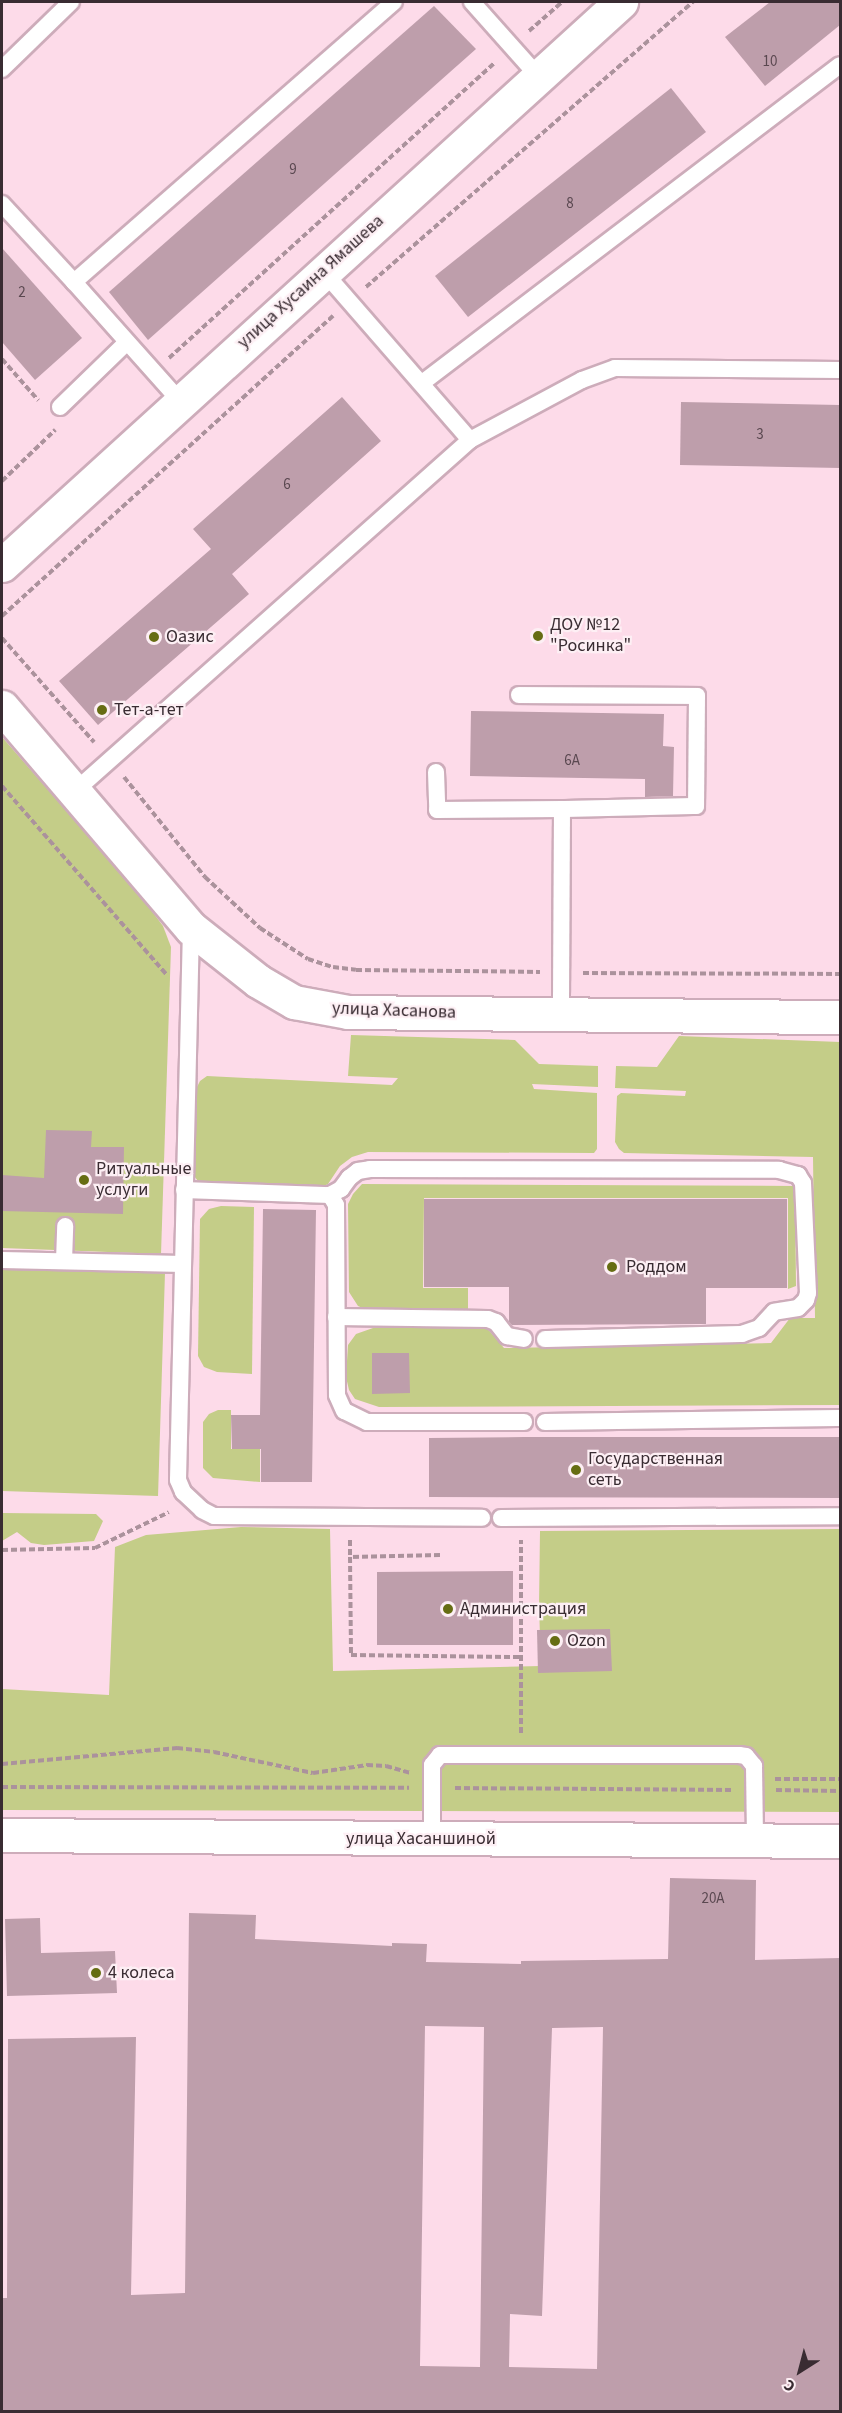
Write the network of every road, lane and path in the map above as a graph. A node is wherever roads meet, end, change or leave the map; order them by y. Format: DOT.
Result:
graph roads {
  1 [pos="71,2"];
  2 [pos="394,2"];
  3 [pos="472,2"];
  4 [pos="562,2"];
  5 [pos="621,2"];
  6 [pos="512,47"];
  7 [pos="840,65"];
  8 [pos="2,69"];
  9 [pos="538,76"];
  10 [pos="2,204"];
  11 [pos="323,271"];
  12 [pos="74,282"];
  13 [pos="127,342"];
  14 [pos="2,359"];
  15 [pos="840,370"];
  16 [pos="154,372"];
  17 [pos="422,383"];
  18 [pos="180,401"];
  19 [pos="53,408"];
  20 [pos="60,424"];
  21 [pos="470,440"];
  22 [pos="2,481"];
  23 [pos="2,565"];
  24 [pos="2,638"];
  25 [pos="519,695"];
  26 [pos="2,707"];
  27 [pos="111,760"];
  28 [pos="436,772"];
  29 [pos="2,786"];
  30 [pos="75,791"];
  31 [pos="562,809"];
  32 [pos="191,928"];
  33 [pos="562,973"];
  34 [pos="840,974"];
  35 [pos="176,984"];
  36 [pos="561,1015"];
  37 [pos="840,1017"];
  38 [pos="184,1190"];
  39 [pos="330,1195"];
  40 [pos="65,1226"];
  41 [pos="2,1260"];
  42 [pos="64,1261"];
  43 [pos="183,1264"];
  44 [pos="336,1317"];
  45 [pos="524,1339"];
  46 [pos="545,1339"];
  47 [pos="840,1418"];
  48 [pos="524,1422"];
  49 [pos="545,1422"];
  50 [pos="190,1501"];
  51 [pos="840,1516"];
  52 [pos="522,1517"];
  53 [pos="482,1518"];
  54 [pos="501,1518"];
  55 [pos="2,1550"];
  56 [pos="440,1556"];
  57 [pos="521,1657"];
  58 [pos="521,1755"];
  59 [pos="2,1835"];
  60 [pos="432,1839"];
  61 [pos="755,1840"];
  62 [pos="840,1841"];
  1 -- 8 [label="lane"];
  2 -- 12 [label="lane"];
  3 -- 6 [label="lane"];
  4 -- 6 [label="path"];
  5 -- 9 [label="street, улица Хусаина Ямашева"];
  6 -- 9 [label="lane"];
  6 -- 16 [label="path"];
  7 -- 17 [label="lane"];
  9 -- 11 [label="street, улица Хусаина Ямашева"];
  10 -- 12 [label="lane"];
  11 -- 17 [label="lane"];
  11 -- 18 [label="street, улица Хусаина Ямашева"];
  12 -- 13 [label="lane"];
  13 -- 16 [label="lane"];
  13 -- 19 [label="lane"];
  14 -- 19 [label="path"];
  15 -- 21 [label="lane"];
  16 -- 18 [label="lane"];
  17 -- 21 [label="lane"];
  18 -- 23 [label="street, улица Хусаина Ямашева"];
  20 -- 22 [label="path"];
  21 -- 27 [label="lane"];
  24 -- 27 [label="path"];
  25 -- 31 [label="lane"];
  26 -- 30 [label="street, улица Хасанова"];
  27 -- 30 [label="lane"];
  27 -- 33 [label="path"];
  28 -- 31 [label="lane"];
  29 -- 35 [label="path"];
  30 -- 32 [label="street, улица Хасанова"];
  31 -- 33 [label="lane"];
  32 -- 36 [label="street, улица Хасанова"];
  32 -- 38 [label="lane"];
  33 -- 34 [label="path"];
  33 -- 36 [label="lane"];
  36 -- 37 [label="street, улица Хасанова"];
  38 -- 39 [label="lane"];
  38 -- 43 [label="lane"];
  39 -- 44 [label="lane"];
  39 -- 46 [label="lane"];
  40 -- 42 [label="lane"];
  41 -- 42 [label="lane"];
  42 -- 43 [label="lane"];
  43 -- 50 [label="lane"];
  44 -- 45 [label="lane"];
  44 -- 48 [label="lane"];
  47 -- 49 [label="lane"];
  50 -- 53 [label="lane"];
  50 -- 55 [label="path"];
  51 -- 52 [label="lane"];
  52 -- 54 [label="lane"];
  52 -- 57 [label="path"];
  56 -- 57 [label="path"];
  57 -- 58 [label="path"];
  58 -- 60 [label="lane"];
  58 -- 61 [label="lane"];
  59 -- 60 [label="street, улица Хасаншиной"];
  60 -- 61 [label="street, улица Хасаншиной"];
  61 -- 62 [label="street, улица Хасаншиной"];
}
